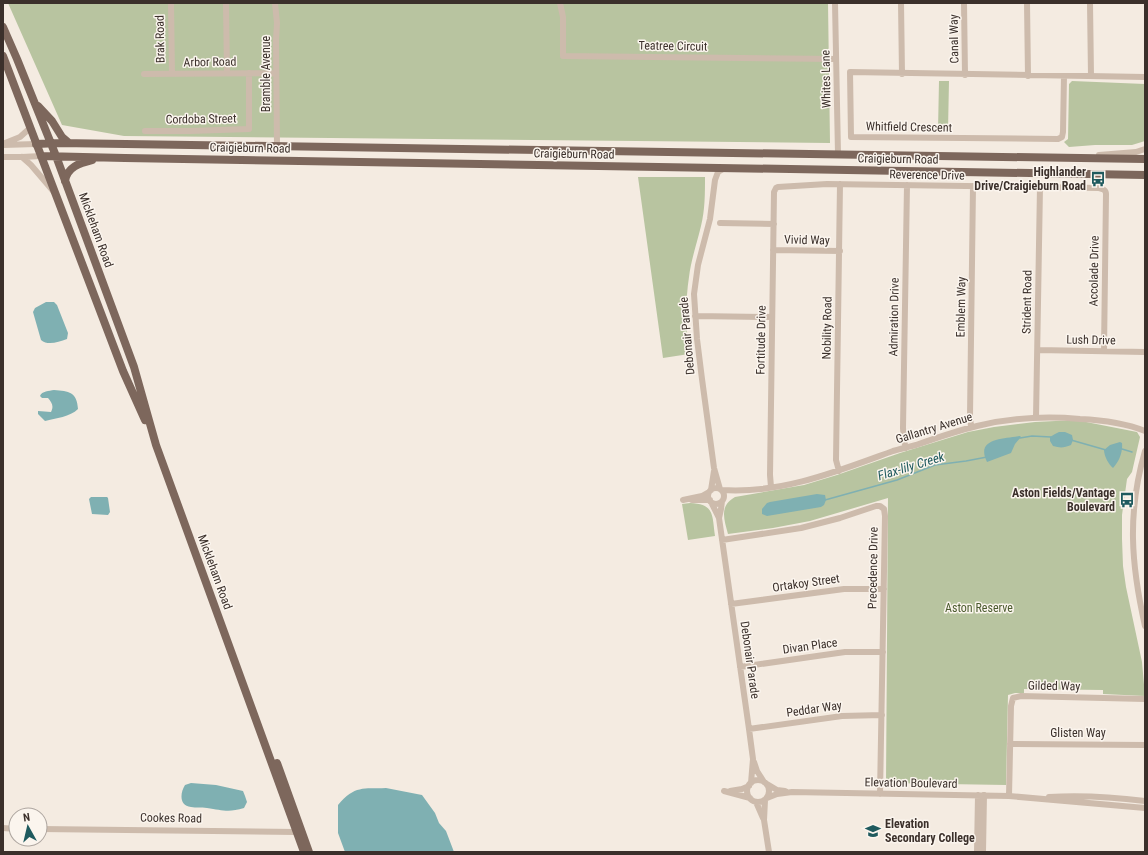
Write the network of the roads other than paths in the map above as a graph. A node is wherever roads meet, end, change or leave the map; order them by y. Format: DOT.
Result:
graph roads {
  1 [pos="171,3"];
  2 [pos="226,3"];
  3 [pos="275,3"];
  4 [pos="560,3"];
  5 [pos="835,3"];
  6 [pos="901,3"];
  7 [pos="964,3"];
  8 [pos="1027,3"];
  9 [pos="1090,3"];
  10 [pos="3,27"];
  11 [pos="3,56"];
  12 [pos="836,59"];
  13 [pos="227,73"];
  14 [pos="249,73"];
  15 [pos="276,73"];
  16 [pos="144,74"];
  17 [pos="172,74"];
  18 [pos="902,74"];
  19 [pos="965,75"];
  20 [pos="1028,76"];
  21 [pos="1064,76"];
  22 [pos="1091,76"];
  23 [pos="1145,77"];
  24 [pos="34,100"];
  25 [pos="30,128"];
  26 [pos="145,131"];
  27 [pos="51,143"];
  28 [pos="3,144"];
  29 [pos="36,144"];
  30 [pos="68,144"];
  31 [pos="277,146"];
  32 [pos="1145,149"];
  33 [pos="838,154"];
  34 [pos="41,156"];
  35 [pos="56,156"];
  36 [pos="3,157"];
  37 [pos="22,157"];
  38 [pos="1079,157"];
  39 [pos="104,158"];
  40 [pos="1145,158"];
  41 [pos="706,168"];
  42 [pos="725,168"];
  43 [pos="1141,175"];
  44 [pos="715,180"];
  45 [pos="1145,180"];
  46 [pos="65,181"];
  47 [pos="840,184"];
  48 [pos="907,185"];
  49 [pos="973,186"];
  50 [pos="1040,187"];
  51 [pos="774,192"];
  52 [pos="1105,192"];
  53 [pos="56,195"];
  54 [pos="720,223"];
  55 [pos="774,224"];
  56 [pos="773,250"];
  57 [pos="840,251"];
  58 [pos="695,316"];
  59 [pos="772,317"];
  60 [pos="1038,350"];
  61 [pos="1104,351"];
  62 [pos="1145,352"];
  63 [pos="1036,418"];
  64 [pos="971,427"];
  65 [pos="1145,429"];
  66 [pos="156,445"];
  67 [pos="906,448"];
  68 [pos="1145,451"];
  69 [pos="714,468"];
  70 [pos="839,471"];
  71 [pos="1138,482"];
  72 [pos="1145,484"];
  73 [pos="771,487"];
  74 [pos="721,490"];
  75 [pos="710,491"];
  76 [pos="745,491"];
  77 [pos="723,500"];
  78 [pos="711,501"];
  79 [pos="719,518"];
  80 [pos="722,540"];
  81 [pos="884,589"];
  82 [pos="731,604"];
  83 [pos="1143,609"];
  84 [pos="1145,626"];
  85 [pos="883,652"];
  86 [pos="740,667"];
  87 [pos="1145,699"];
  88 [pos="882,715"];
  89 [pos="749,729"];
  90 [pos="1010,744"];
  91 [pos="1145,745"];
  92 [pos="753,759"];
  93 [pos="765,783"];
  94 [pos="750,785"];
  95 [pos="792,792"];
  96 [pos="880,794"];
  97 [pos="981,795"];
  98 [pos="1009,796"];
  99 [pos="1030,797"];
  100 [pos="766,799"];
  101 [pos="753,800"];
  102 [pos="1145,801"];
  103 [pos="1145,808"];
  104 [pos="764,820"];
  105 [pos="48,829"];
  106 [pos="296,832"];
  107 [pos="300,852"];
  108 [pos="304,852"];
  109 [pos="309,852"];
  110 [pos="769,852"];
  111 [pos="977,852"];
  112 [pos="983,852"];
  1 -- 17 [label="street, Brak Road"];
  2 -- 13 [label="street"];
  3 -- 15 [label="street, Bramble Avenue"];
  4 -- 12 [label="street, Teatree Circuit"];
  5 -- 12 [label="street, Whites Lane"];
  6 -- 18 [label="street"];
  7 -- 19 [label="street, Canal Way"];
  8 -- 20 [label="street"];
  9 -- 22 [label="street"];
  10 -- 24 [label="main road, Mickleham Road"];
  11 -- 25 [label="main road, Mickleham Road"];
  12 -- 33 [label="street, Whites Lane"];
  13 -- 14 [label="street, Arbor Road"];
  13 -- 17 [label="street, Arbor Road"];
  14 -- 15 [label="street, Arbor Road"];
  14 -- 26 [label="street, Cordoba Street"];
  15 -- 31 [label="street, Bramble Avenue"];
  16 -- 17 [label="street, Arbor Road"];
  18 -- 19 [label="street, Whitfield Crescent"];
  18 -- 21 [label="street, Whitfield Crescent"];
  19 -- 20 [label="street, Whitfield Crescent"];
  20 -- 21 [label="street, Whitfield Crescent"];
  21 -- 22 [label="street, Whitfield Crescent"];
  22 -- 23 [label="street, Whitfield Crescent"];
  24 -- 27 [label="main road, Mickleham Road"];
  24 -- 30 [label="main road"];
  25 -- 28 [label="street"];
  25 -- 29 [label="main road, Mickleham Road"];
  27 -- 29 [label="main road, Craigieburn Road"];
  27 -- 30 [label="main road, Craigieburn Road"];
  27 -- 35 [label="main road, Mickleham Road"];
  28 -- 29 [label="street, Craigieburn Road"];
  29 -- 34 [label="main road, Mickleham Road"];
  30 -- 31 [label="main road, Craigieburn Road"];
  31 -- 33 [label="main road, Craigieburn Road"];
  32 -- 38 [label="street"];
  33 -- 38 [label="main road, Craigieburn Road"];
  34 -- 35 [label="main road, Craigieburn Road"];
  34 -- 37 [label="street, Craigieburn Road"];
  34 -- 53 [label="main road, Mickleham Road"];
  35 -- 39 [label="main road, Craigieburn Road"];
  35 -- 46 [label="main road, Mickleham Road"];
  36 -- 37 [label="street, Craigieburn Road"];
  37 -- 53 [label="street"];
  38 -- 40 [label="main road, Craigieburn Road"];
  39 -- 41 [label="main road, Craigieburn Road"];
  39 -- 46 [label="main road"];
  41 -- 42 [label="main road, Craigieburn Road"];
  41 -- 44 [label="street"];
  42 -- 43 [label="main road, Craigieburn Road"];
  42 -- 44 [label="street"];
  43 -- 45 [label="street"];
  44 -- 58 [label="street, Debonair Parade"];
  46 -- 66 [label="main road, Mickleham Road"];
  47 -- 48 [label="street, Reverence Drive"];
  47 -- 51 [label="street, Reverence Drive"];
  47 -- 57 [label="street, Nobility Road"];
  48 -- 49 [label="street, Reverence Drive"];
  48 -- 67 [label="street, Admiration Drive"];
  49 -- 50 [label="street, Reverence Drive"];
  49 -- 64 [label="street, Emblem Way"];
  50 -- 52 [label="street, Reverence Drive"];
  50 -- 60 [label="street, Strident Road"];
  51 -- 55 [label="street, Fortitude Drive"];
  52 -- 61 [label="street, Accolade Drive"];
  53 -- 66 [label="main road, Mickleham Road"];
  54 -- 55 [label="street"];
  55 -- 56 [label="street, Fortitude Drive"];
  56 -- 57 [label="street, Vivid Way"];
  56 -- 59 [label="street, Fortitude Drive"];
  57 -- 70 [label="street, Nobility Road"];
  58 -- 59 [label="street"];
  58 -- 69 [label="street, Debonair Parade"];
  59 -- 73 [label="street, Fortitude Drive"];
  60 -- 61 [label="street, Lush Drive"];
  60 -- 63 [label="street, Strident Road"];
  61 -- 62 [label="street, Lush Drive"];
  63 -- 64 [label="street, Gallantry Avenue"];
  63 -- 65 [label="street, Gallantry Avenue"];
  64 -- 67 [label="street, Gallantry Avenue"];
  66 -- 106 [label="main road, Mickleham Road"];
  67 -- 70 [label="street, Gallantry Avenue"];
  68 -- 71 [label="street"];
  69 -- 74 [label="street, Debonair Parade"];
  69 -- 75 [label="street, Debonair Parade"];
  70 -- 73 [label="street, Gallantry Avenue"];
  71 -- 72 [label="street"];
  71 -- 83 [label="street"];
  73 -- 76 [label="street, Gallantry Avenue"];
  74 -- 75 [label="street"];
  74 -- 76 [label="street, Gallantry Avenue"];
  74 -- 77 [label="street"];
  75 -- 78 [label="street"];
  75 -- 78 [label="street"];
  76 -- 77 [label="street, Gallantry Avenue"];
  77 -- 78 [label="street"];
  77 -- 79 [label="street, Debonair Parade"];
  78 -- 79 [label="street, Debonair Parade"];
  79 -- 80 [label="street, Debonair Parade"];
  80 -- 81 [label="street, Precedence Drive"];
  80 -- 82 [label="street, Debonair Parade"];
  81 -- 82 [label="street, Ortakoy Street"];
  81 -- 85 [label="street, Precedence Drive"];
  82 -- 86 [label="street, Debonair Parade"];
  83 -- 84 [label="street"];
  85 -- 86 [label="street, Divan Place"];
  85 -- 88 [label="street, Precedence Drive"];
  86 -- 89 [label="street, Debonair Parade"];
  87 -- 90 [label="street, Gilded Way"];
  88 -- 89 [label="street, Peddar Way"];
  88 -- 96 [label="street, Precedence Drive"];
  89 -- 92 [label="street, Debonair Parade"];
  90 -- 91 [label="street, Glisten Way"];
  90 -- 98 [label="street, Gilded Way"];
  92 -- 93 [label="street, Debonair Parade"];
  92 -- 94 [label="street, Debonair Parade"];
  93 -- 94 [label="street"];
  93 -- 95 [label="street, Elevation Boulevard"];
  93 -- 100 [label="street"];
  94 -- 101 [label="street"];
  94 -- 101 [label="street"];
  95 -- 96 [label="street, Elevation Boulevard"];
  95 -- 100 [label="street, Elevation Boulevard"];
  96 -- 97 [label="street, Elevation Boulevard"];
  97 -- 98 [label="street, Elevation Boulevard"];
  97 -- 111 [label="street"];
  97 -- 112 [label="street"];
  98 -- 99 [label="street, Elevation Boulevard"];
  99 -- 102 [label="street, Elevation Boulevard"];
  99 -- 103 [label="street, Elevation Boulevard"];
  100 -- 101 [label="street"];
  100 -- 104 [label="street"];
  101 -- 104 [label="street"];
  104 -- 110 [label="street"];
  105 -- 106 [label="street, Cookes Road"];
  106 -- 107 [label="street"];
  106 -- 108 [label="main road, Mickleham Road"];
  106 -- 109 [label="main road, Mickleham Road"];
}
